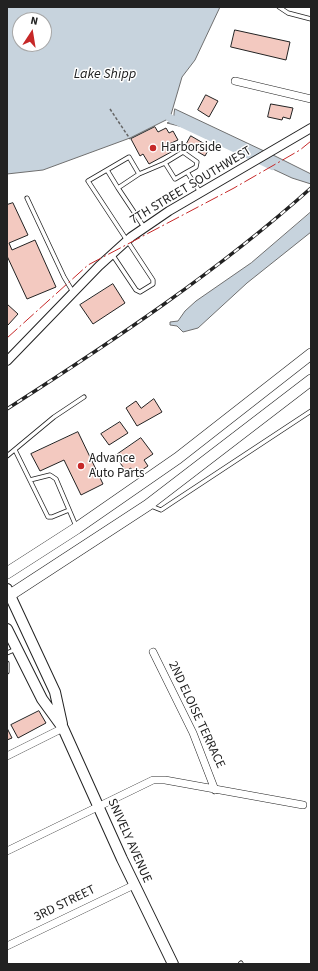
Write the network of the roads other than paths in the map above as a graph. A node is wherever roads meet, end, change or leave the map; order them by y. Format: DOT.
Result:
graph roads {
  1 [pos="279,7"];
  2 [pos="311,19"];
  3 [pos="236,81"];
  4 [pos="311,99"];
  5 [pos="311,128"];
  6 [pos="165,163"];
  7 [pos="107,170"];
  8 [pos="187,172"];
  9 [pos="139,174"];
  10 [pos="118,188"];
  11 [pos="201,193"];
  12 [pos="27,198"];
  13 [pos="144,228"];
  14 [pos="127,241"];
  15 [pos="112,253"];
  16 [pos="74,293"];
  17 [pos="311,354"];
  18 [pos="7,361"];
  19 [pos="311,380"];
  20 [pos="84,398"];
  21 [pos="311,411"];
  22 [pos="15,450"];
  23 [pos="7,456"];
  24 [pos="30,480"];
  25 [pos="148,505"];
  26 [pos="69,510"];
  27 [pos="77,528"];
  28 [pos="7,573"];
  29 [pos="8,594"];
  30 [pos="7,629"];
  31 [pos="17,648"];
  32 [pos="152,652"];
  33 [pos="7,653"];
  34 [pos="7,663"];
  35 [pos="7,672"];
  36 [pos="63,728"];
  37 [pos="7,756"];
  38 [pos="215,790"];
  39 [pos="303,805"];
  40 [pos="100,807"];
  41 [pos="7,851"];
  42 [pos="134,885"];
  43 [pos="7,946"];
  44 [pos="173,964"];
  1 -- 2 [label="lane"];
  3 -- 4 [label="street"];
  5 -- 11 [label="street, 7TH STREET SOUTHWEST"];
  6 -- 8 [label="lane"];
  6 -- 8 [label="lane"];
  6 -- 9 [label="lane"];
  7 -- 9 [label="lane"];
  7 -- 10 [label="lane"];
  7 -- 14 [label="lane"];
  8 -- 11 [label="lane"];
  9 -- 10 [label="lane"];
  10 -- 13 [label="lane"];
  11 -- 13 [label="street, 7TH STREET SOUTHWEST"];
  12 -- 16 [label="lane"];
  13 -- 14 [label="street, 7TH STREET SOUTHWEST"];
  14 -- 15 [label="street, 7TH STREET SOUTHWEST"];
  14 -- 15 [label="lane"];
  15 -- 16 [label="street, 7TH STREET SOUTHWEST"];
  16 -- 18 [label="street, 7TH STREET SOUTHWEST"];
  17 -- 27 [label="highway"];
  19 -- 25 [label="highway"];
  20 -- 22 [label="lane"];
  21 -- 25 [label="lane"];
  22 -- 23 [label="lane"];
  22 -- 24 [label="lane"];
  24 -- 26 [label="lane"];
  24 -- 26 [label="lane"];
  25 -- 29 [label="highway"];
  26 -- 27 [label="lane"];
  27 -- 28 [label="highway"];
  29 -- 36 [label="main road, SNIVELY AVENUE"];
  30 -- 31 [label="main road, SNIVELY AVENUE"];
  31 -- 33 [label="lane"];
  31 -- 36 [label="main road, SNIVELY AVENUE"];
  32 -- 38 [label="street, 2ND ELOISE TERRACE"];
  34 -- 35 [label="lane"];
  36 -- 37 [label="street"];
  36 -- 40 [label="main road, SNIVELY AVENUE"];
  38 -- 39 [label="street"];
  38 -- 40 [label="street"];
  40 -- 41 [label="street"];
  40 -- 42 [label="main road, SNIVELY AVENUE"];
  42 -- 43 [label="street, 3RD STREET"];
  42 -- 44 [label="main road, SNIVELY AVENUE"];
}
